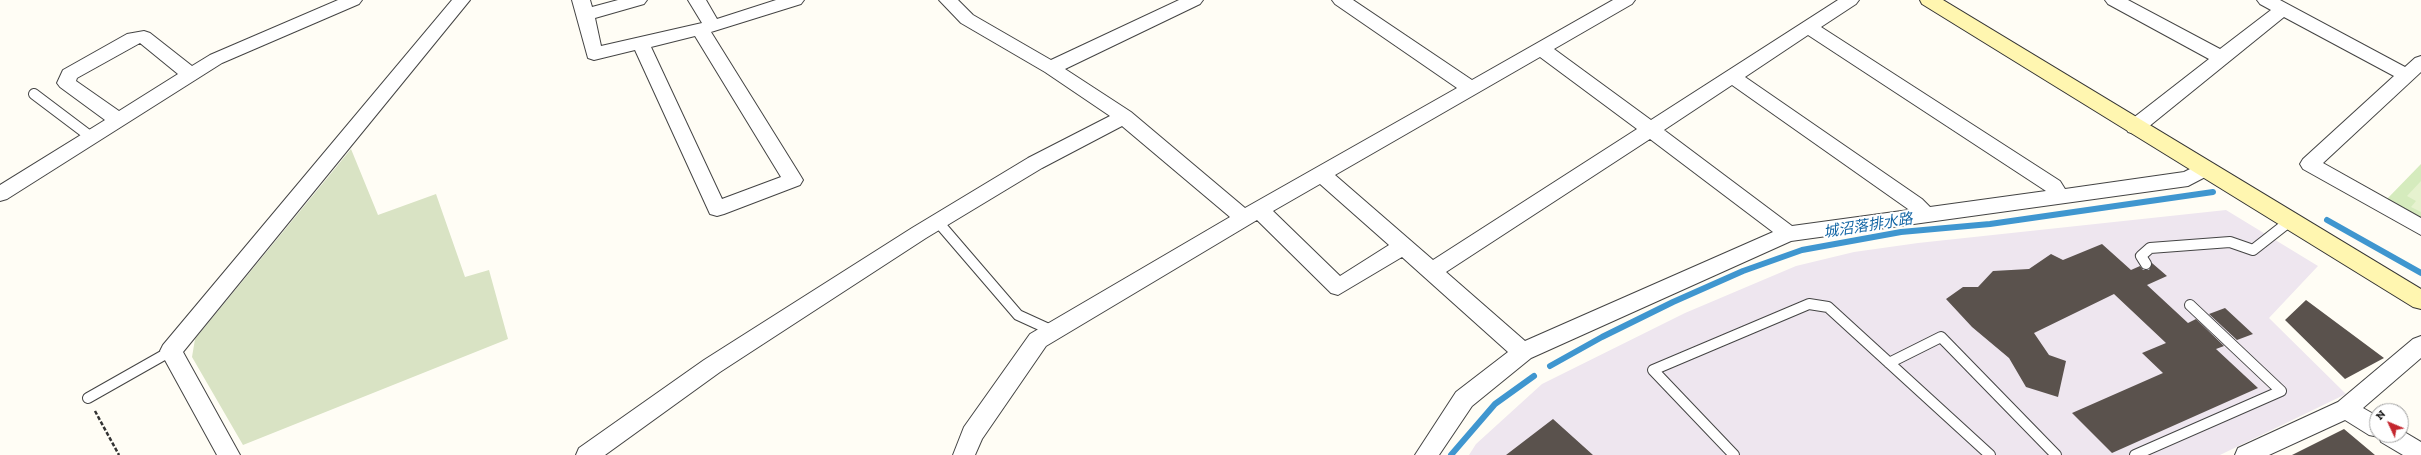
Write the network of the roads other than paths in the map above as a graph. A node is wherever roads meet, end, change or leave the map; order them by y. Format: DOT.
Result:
graph roads {
  1 [pos="353,0"];
  2 [pos="461,0"];
  3 [pos="638,0"];
  4 [pos="697,0"];
  5 [pos="795,0"];
  6 [pos="948,0"];
  7 [pos="1194,0"];
  8 [pos="1341,0"];
  9 [pos="1626,0"];
  10 [pos="1850,0"];
  11 [pos="1929,0"];
  12 [pos="2114,0"];
  13 [pos="2266,0"];
  14 [pos="583,8"];
  15 [pos="2283,9"];
  16 [pos="707,28"];
  17 [pos="1809,28"];
  18 [pos="640,43"];
  19 [pos="1542,49"];
  20 [pos="2222,58"];
  21 [pos="2421,62"];
  22 [pos="1050,68"];
  23 [pos="191,75"];
  24 [pos="2406,75"];
  25 [pos="1733,77"];
  26 [pos="1472,89"];
  27 [pos="34,94"];
  28 [pos="1124,117"];
  29 [pos="118,120"];
  30 [pos="2135,127"];
  31 [pos="1650,129"];
  32 [pos="91,137"];
  33 [pos="2204,168"];
  34 [pos="1322,175"];
  35 [pos="2,189"];
  36 [pos="2061,198"];
  37 [pos="1252,214"];
  38 [pos="1925,215"];
  39 [pos="2290,221"];
  40 [pos="938,222"];
  41 [pos="2421,227"];
  42 [pos="1788,234"];
  43 [pos="1404,246"];
  44 [pos="2146,264"];
  45 [pos="1432,271"];
  46 [pos="2421,300"];
  47 [pos="2190,305"];
  48 [pos="1052,331"];
  49 [pos="2421,345"];
  50 [pos="172,351"];
  51 [pos="1523,352"];
  52 [pos="1889,364"];
  53 [pos="88,398"];
  54 [pos="2346,409"];
  55 [pos="2369,423"];
  56 [pos="2402,443"];
  57 [pos="2421,454"];
  58 [pos="229,455"];
  59 [pos="588,455"];
  60 [pos="964,455"];
  61 [pos="1426,455"];
  62 [pos="1734,455"];
  63 [pos="1990,455"];
  64 [pos="2056,455"];
  65 [pos="2135,455"];
  66 [pos="2246,455"];
  1 -- 23 [label="street"];
  2 -- 50 [label="street"];
  3 -- 14 [label="street"];
  4 -- 16 [label="street"];
  5 -- 16 [label="street"];
  6 -- 22 [label="street"];
  7 -- 22 [label="street"];
  8 -- 26 [label="street"];
  9 -- 19 [label="street"];
  10 -- 17 [label="street"];
  11 -- 30 [label="street"];
  12 -- 20 [label="street"];
  13 -- 15 [label="street"];
  14 -- 18 [label="street"];
  15 -- 20 [label="street"];
  15 -- 24 [label="street"];
  16 -- 18 [label="street"];
  16 -- 18 [label="street"];
  17 -- 25 [label="street"];
  17 -- 36 [label="street"];
  19 -- 26 [label="street"];
  19 -- 31 [label="street"];
  20 -- 30 [label="street"];
  21 -- 24 [label="street"];
  22 -- 28 [label="street"];
  23 -- 29 [label="street"];
  23 -- 29 [label="street"];
  24 -- 41 [label="street"];
  25 -- 31 [label="street"];
  25 -- 38 [label="street"];
  26 -- 34 [label="street"];
  27 -- 32 [label="lane"];
  28 -- 37 [label="street"];
  28 -- 40 [label="street"];
  29 -- 32 [label="street"];
  30 -- 33 [label="street"];
  31 -- 42 [label="street"];
  31 -- 45 [label="street"];
  32 -- 35 [label="street"];
  33 -- 36 [label="street"];
  33 -- 39 [label="street"];
  34 -- 37 [label="street"];
  34 -- 43 [label="street"];
  36 -- 38 [label="street"];
  37 -- 43 [label="street"];
  37 -- 48 [label="street"];
  38 -- 42 [label="street"];
  39 -- 44 [label="lane"];
  39 -- 46 [label="street"];
  40 -- 48 [label="lane"];
  40 -- 59 [label="street"];
  42 -- 51 [label="street"];
  43 -- 45 [label="street"];
  45 -- 51 [label="street"];
  47 -- 65 [label="lane"];
  48 -- 60 [label="street"];
  49 -- 54 [label="street"];
  50 -- 53 [label="lane"];
  50 -- 58 [label="street"];
  51 -- 61 [label="street"];
  52 -- 62 [label="lane"];
  52 -- 63 [label="lane"];
  52 -- 64 [label="lane"];
  54 -- 55 [label="street"];
  54 -- 66 [label="street"];
  56 -- 57 [label="street"];
}
